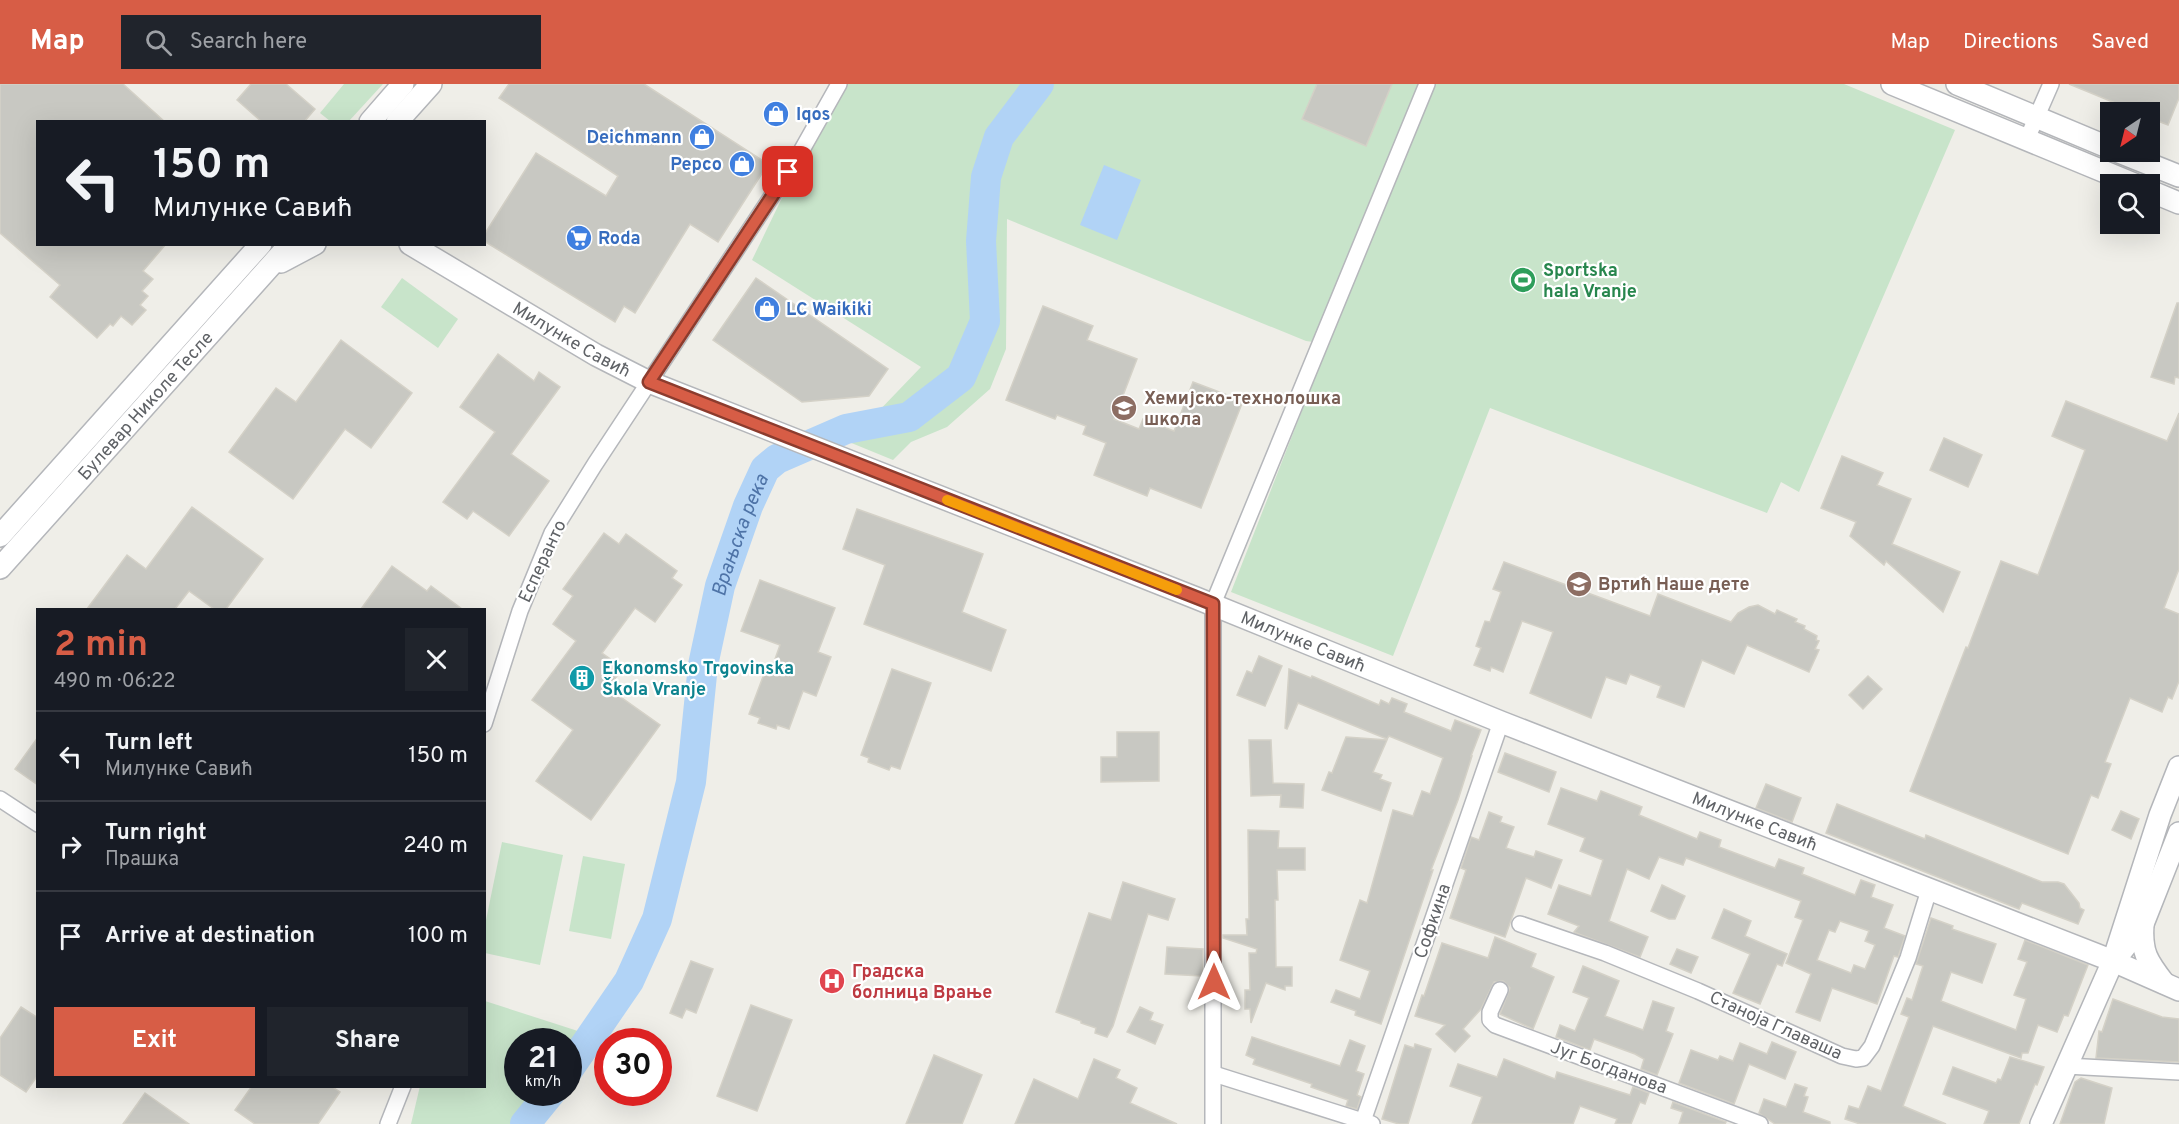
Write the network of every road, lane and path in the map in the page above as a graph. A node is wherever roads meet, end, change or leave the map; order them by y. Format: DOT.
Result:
graph roads {
  1 [pos="403,84"];
  2 [pos="431,84"];
  3 [pos="839,84"];
  4 [pos="1427,84"];
  5 [pos="1892,84"];
  6 [pos="1957,84"];
  7 [pos="2051,84"];
  8 [pos="2037,118"];
  9 [pos="372,120"];
  10 [pos="399,120"];
  11 [pos="2027,139"];
  12 [pos="2100,144"];
  13 [pos="2144,162"];
  14 [pos="2110,174"];
  15 [pos="2179,176"];
  16 [pos="2160,195"];
  17 [pos="2179,203"];
  18 [pos="259,246"];
  19 [pos="288,246"];
  20 [pos="309,246"];
  21 [pos="413,246"];
  22 [pos="268,270"];
  23 [pos="649,382"];
  24 [pos="0,536"];
  25 [pos="0,568"];
  26 [pos="1213,604"];
  27 [pos="486,718"];
  28 [pos="1501,722"];
  29 [pos="2179,766"];
  30 [pos="0,799"];
  31 [pos="2169,819"];
  32 [pos="36,823"];
  33 [pos="2179,833"];
  34 [pos="1929,890"];
  35 [pos="1520,924"];
  36 [pos="2143,924"];
  37 [pos="2113,962"];
  38 [pos="2172,987"];
  39 [pos="1500,990"];
  40 [pos="2066,1066"];
  41 [pos="2179,1072"];
  42 [pos="1214,1074"];
  43 [pos="402,1088"];
  44 [pos="1367,1122"];
  45 [pos="388,1124"];
  46 [pos="1213,1124"];
  47 [pos="1760,1124"];
  48 [pos="2041,1124"];
  1 -- 9 [label="street"];
  2 -- 10 [label="street"];
  3 -- 23 [label="street, Есперанто"];
  4 -- 26 [label="street"];
  5 -- 11 [label="street"];
  6 -- 8 [label="street"];
  7 -- 8 [label="street"];
  8 -- 11 [label="street"];
  8 -- 12 [label="street"];
  11 -- 14 [label="street"];
  13 -- 15 [label="street"];
  16 -- 17 [label="street"];
  18 -- 24 [label="street, Булевар Николе Тесле"];
  19 -- 22 [label="street, Булевар Николе Тесле"];
  20 -- 22 [label="street"];
  21 -- 23 [label="street, Милунке Савић"];
  22 -- 25 [label="street, Булевар Николе Тесле"];
  23 -- 26 [label="street, Милунке Савић"];
  23 -- 27 [label="street, Есперанто"];
  26 -- 28 [label="street, Милунке Савић"];
  26 -- 42 [label="street"];
  28 -- 34 [label="street, Милунке Савић"];
  28 -- 44 [label="street, Софкина"];
  29 -- 31 [label="street"];
  30 -- 32 [label="street"];
  31 -- 37 [label="street"];
  33 -- 36 [label="street"];
  34 -- 35 [label="street, Станоја Главаша"];
  34 -- 37 [label="street, Милунке Савић"];
  36 -- 37 [label="street"];
  36 -- 38 [label="street"];
  37 -- 38 [label="street, Милунке Савић"];
  37 -- 40 [label="street"];
  39 -- 47 [label="street, Југ Богданова"];
  40 -- 41 [label="street"];
  40 -- 48 [label="street"];
  42 -- 44 [label="street"];
  42 -- 46 [label="street"];
  43 -- 45 [label="street"];
}
